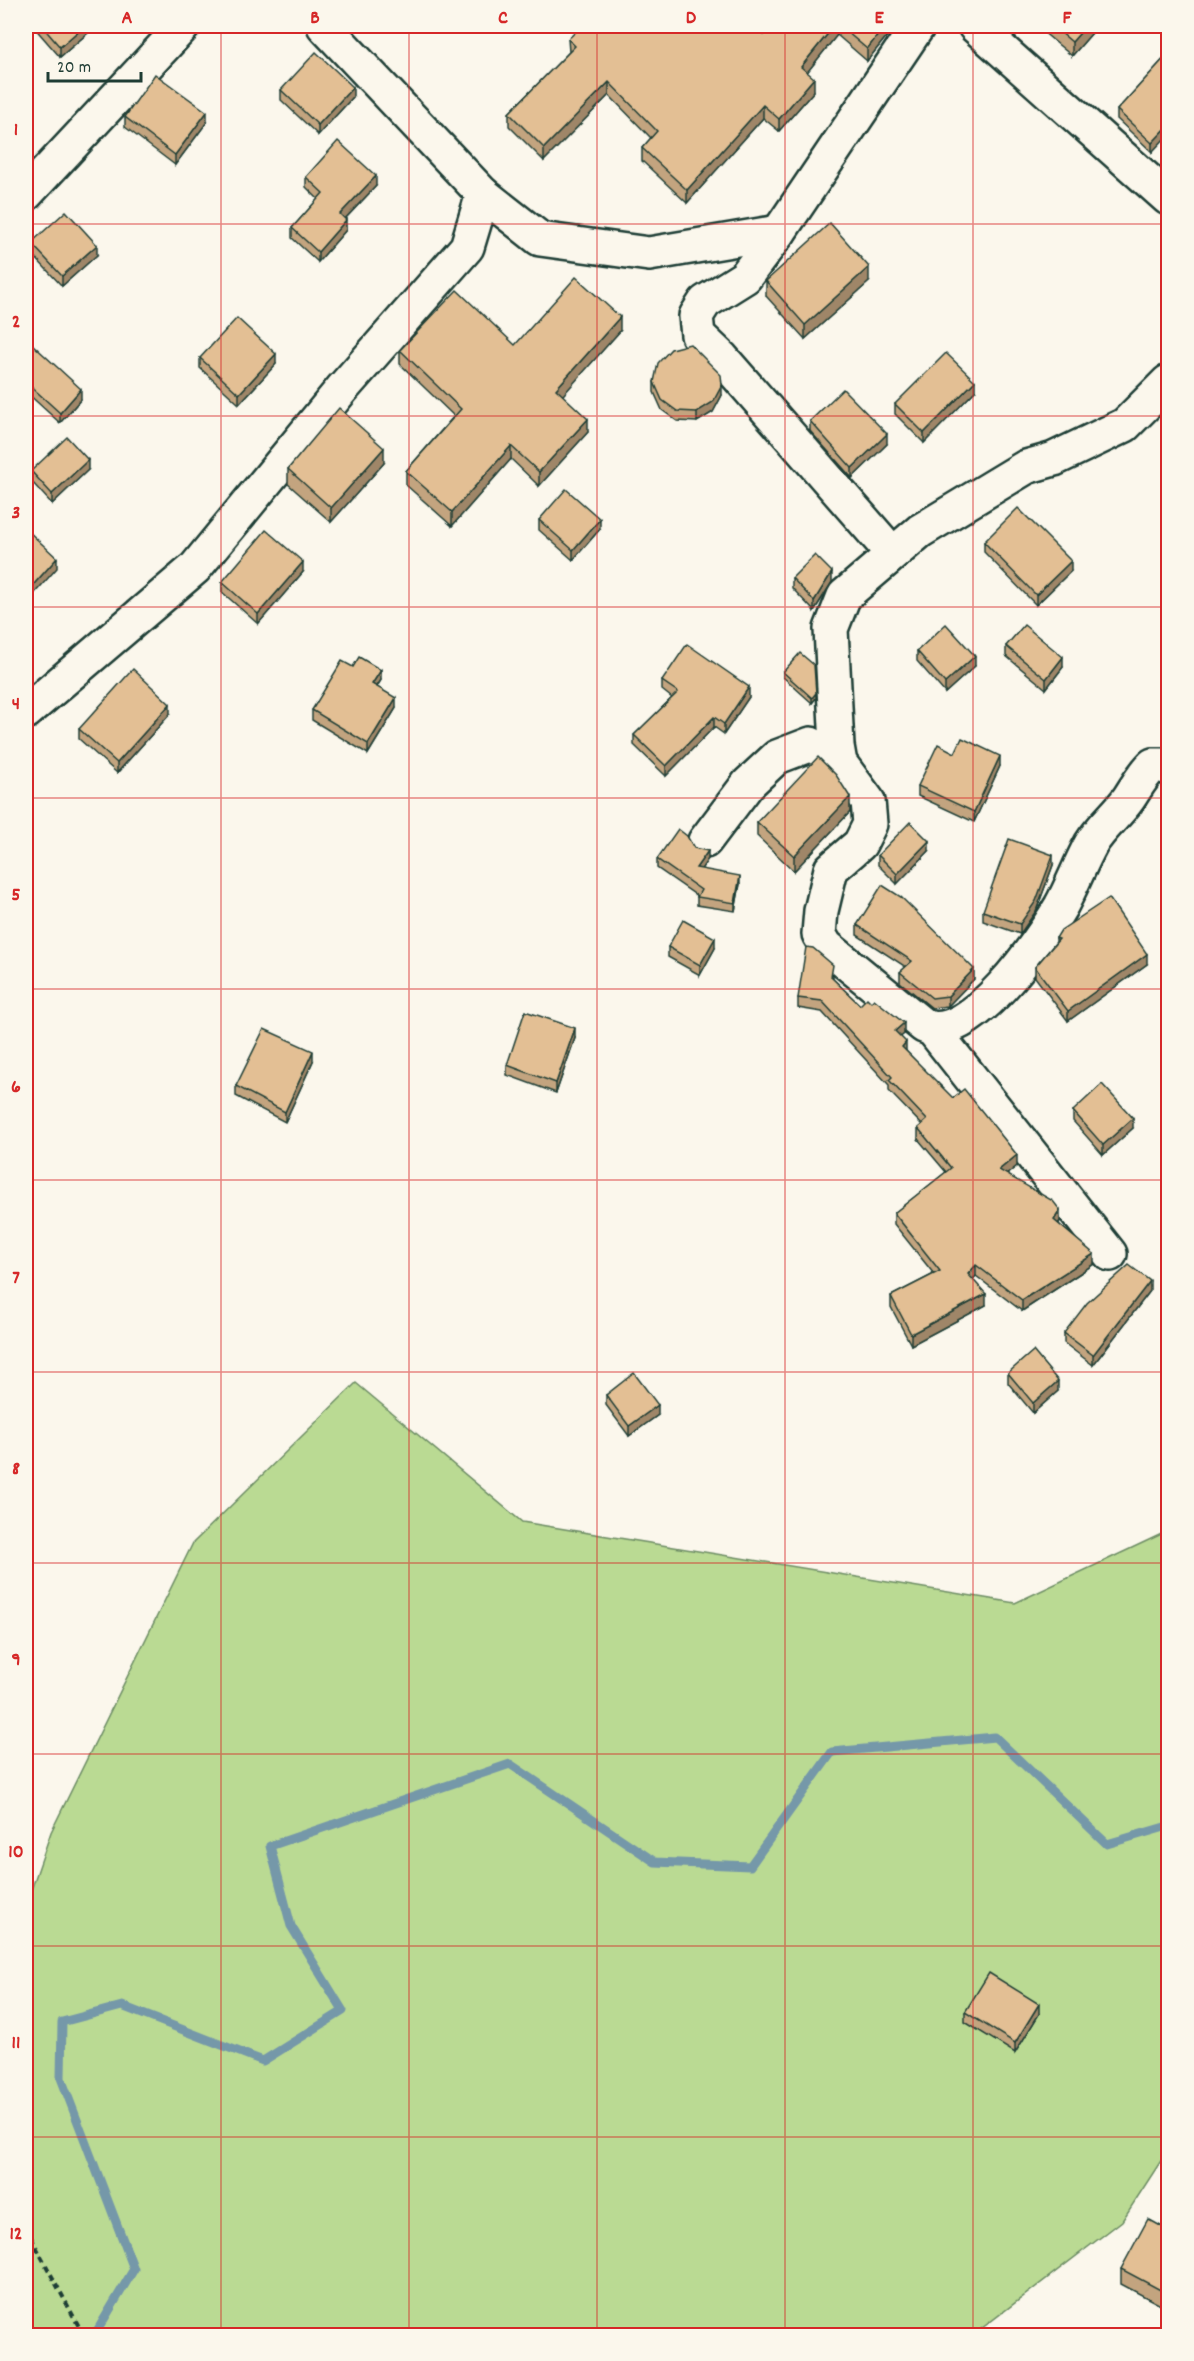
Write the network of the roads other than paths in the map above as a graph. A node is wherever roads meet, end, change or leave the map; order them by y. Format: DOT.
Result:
graph roads {
  1 [pos="183,26"];
  2 [pos="324,26"];
  3 [pos="918,26"];
  4 [pos="975,26"];
  5 [pos="26,194"];
  6 [pos="483,194"];
  7 [pos="1168,198"];
  8 [pos="779,232"];
  9 [pos="1168,382"];
  10 [pos="892,553"];
  11 [pos="26,712"];
  12 [pos="840,763"];
  13 [pos="1168,768"];
  14 [pos="705,841"];
  15 [pos="933,1030"];
  16 [pos="1110,1254"];
  1 -- 5 [label="street"];
  2 -- 6 [label="street"];
  3 -- 8 [label="street"];
  4 -- 7 [label="street"];
  6 -- 8 [label="street"];
  6 -- 11 [label="street"];
  8 -- 10 [label="street"];
  9 -- 10 [label="street"];
  10 -- 12 [label="street"];
  12 -- 14 [label="street"];
  12 -- 15 [label="street"];
  13 -- 15 [label="street"];
  15 -- 16 [label="street"];
}
